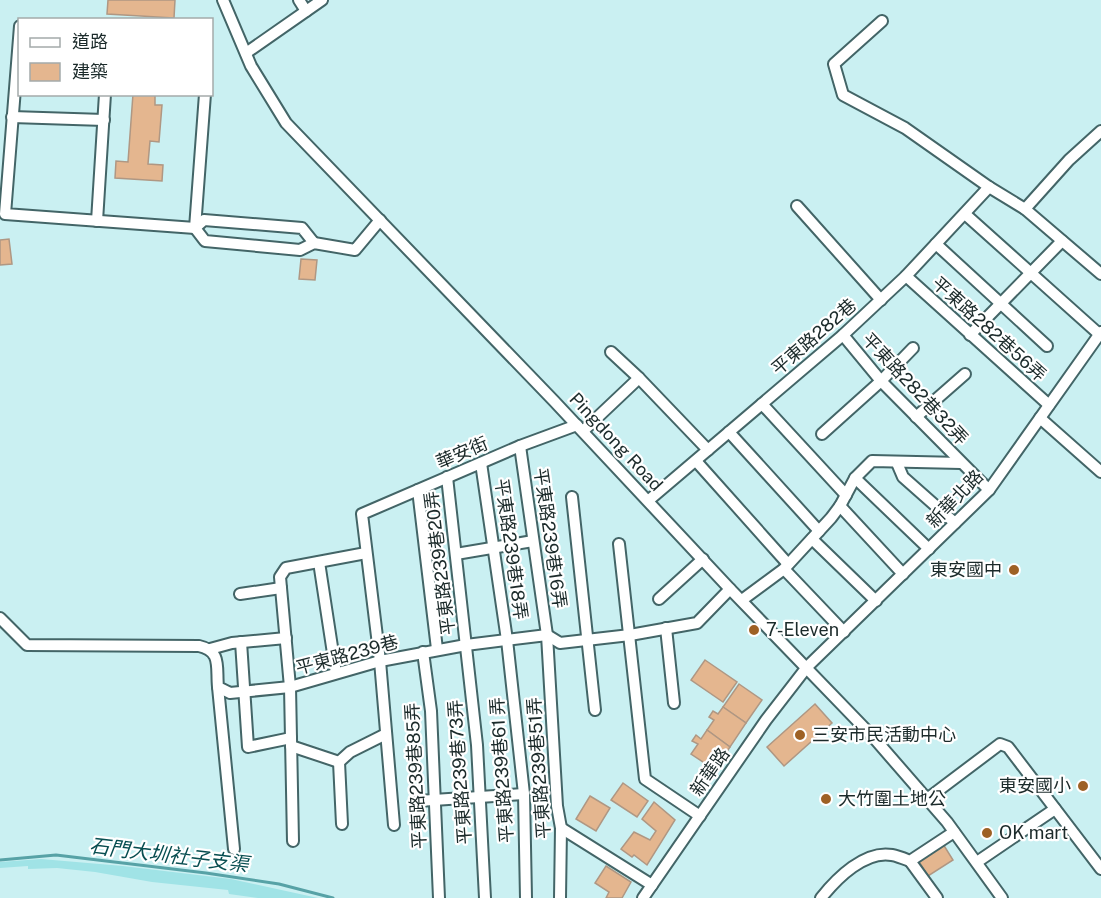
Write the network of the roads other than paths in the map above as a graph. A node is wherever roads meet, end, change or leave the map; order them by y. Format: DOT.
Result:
graph roads {
  1 [pos="224,0"];
  2 [pos="299,0"];
  3 [pos="322,0"];
  4 [pos="306,11"];
  5 [pos="882,21"];
  6 [pos="18,49"];
  7 [pos="246,53"];
  8 [pos="105,96"];
  9 [pos="205,96"];
  10 [pos="12,117"];
  11 [pos="104,120"];
  12 [pos="1101,131"];
  13 [pos="989,187"];
  14 [pos="797,206"];
  15 [pos="1025,209"];
  16 [pos="965,214"];
  17 [pos="3,215"];
  18 [pos="380,220"];
  19 [pos="97,221"];
  20 [pos="195,228"];
  21 [pos="1062,241"];
  22 [pos="314,243"];
  23 [pos="936,244"];
  24 [pos="1031,273"];
  25 [pos="1101,274"];
  26 [pos="906,276"];
  27 [pos="881,300"];
  28 [pos="1001,303"];
  29 [pos="1100,333"];
  30 [pos="843,335"];
  31 [pos="970,335"];
  32 [pos="1047,346"];
  33 [pos="913,348"];
  34 [pos="611,352"];
  35 [pos="965,374"];
  36 [pos="639,378"];
  37 [pos="881,381"];
  38 [pos="762,404"];
  39 [pos="1049,405"];
  40 [pos="916,417"];
  41 [pos="1040,417"];
  42 [pos="580,428"];
  43 [pos="729,432"];
  44 [pos="822,434"];
  45 [pos="520,446"];
  46 [pos="708,450"];
  47 [pos="696,460"];
  48 [pos="481,463"];
  49 [pos="897,463"];
  50 [pos="961,463"];
  51 [pos="1101,472"];
  52 [pos="447,477"];
  53 [pos="855,478"];
  54 [pos="418,490"];
  55 [pos="989,490"];
  56 [pos="846,495"];
  57 [pos="572,497"];
  58 [pos="649,501"];
  59 [pos="840,506"];
  60 [pos="955,523"];
  61 [pos="815,535"];
  62 [pos="533,541"];
  63 [pos="619,544"];
  64 [pos="494,549"];
  65 [pos="928,549"];
  66 [pos="366,553"];
  67 [pos="456,554"];
  68 [pos="703,559"];
  69 [pos="319,562"];
  70 [pos="786,566"];
  71 [pos="903,574"];
  72 [pos="281,588"];
  73 [pos="730,590"];
  74 [pos="240,594"];
  75 [pos="659,599"];
  76 [pos="742,600"];
  77 [pos="876,601"];
  78 [pos="0,618"];
  79 [pos="666,628"];
  80 [pos="844,632"];
  81 [pos="630,635"];
  82 [pos="547,636"];
  83 [pos="286,638"];
  84 [pos="588,638"];
  85 [pos="507,640"];
  86 [pos="241,642"];
  87 [pos="466,645"];
  88 [pos="210,649"];
  89 [pos="437,650"];
  90 [pos="423,652"];
  91 [pos="380,661"];
  92 [pos="807,667"];
  93 [pos="336,673"];
  94 [pos="218,687"];
  95 [pos="290,687"];
  96 [pos="244,691"];
  97 [pos="674,703"];
  98 [pos="595,710"];
  99 [pos="386,734"];
  100 [pos="291,742"];
  101 [pos="339,762"];
  102 [pos="524,794"];
  103 [pos="480,796"];
  104 [pos="927,799"];
  105 [pos="435,800"];
  106 [pos="418,801"];
  107 [pos="1055,809"];
  108 [pos="699,816"];
  109 [pos="342,824"];
  110 [pos="394,825"];
  111 [pos="561,828"];
  112 [pos="954,832"];
  113 [pos="293,842"];
  114 [pos="234,849"];
  115 [pos="910,861"];
  116 [pos="977,862"];
  117 [pos="1101,869"];
  118 [pos="652,885"];
  119 [pos="439,898"];
  120 [pos="485,898"];
  121 [pos="526,898"];
  122 [pos="560,898"];
  123 [pos="643,898"];
  124 [pos="821,898"];
  125 [pos="937,898"];
  126 [pos="1002,898"];
  1 -- 7 [label="street, Pingdong Road"];
  2 -- 4 [label="street"];
  3 -- 4 [label="street"];
  4 -- 7 [label="street"];
  5 -- 13 [label="street"];
  6 -- 10 [label="street"];
  7 -- 18 [label="street, Pingdong Road"];
  8 -- 11 [label="street"];
  9 -- 20 [label="street"];
  10 -- 11 [label="street"];
  10 -- 17 [label="street"];
  11 -- 19 [label="street"];
  12 -- 15 [label="street"];
  13 -- 15 [label="street"];
  13 -- 16 [label="street, 平東路282巷"];
  14 -- 27 [label="street"];
  15 -- 21 [label="street"];
  16 -- 23 [label="street, 平東路282巷"];
  16 -- 24 [label="street"];
  17 -- 19 [label="street"];
  18 -- 22 [label="street"];
  18 -- 42 [label="street, Pingdong Road"];
  19 -- 20 [label="street"];
  20 -- 22 [label="street"];
  20 -- 22 [label="street"];
  21 -- 24 [label="street"];
  21 -- 25 [label="street"];
  23 -- 26 [label="street, 平東路282巷"];
  23 -- 28 [label="street"];
  24 -- 28 [label="street"];
  24 -- 29 [label="street"];
  26 -- 27 [label="street, 平東路282巷"];
  26 -- 31 [label="street, 平東路282巷56弄"];
  27 -- 30 [label="street, 平東路282巷"];
  28 -- 31 [label="street"];
  28 -- 32 [label="street"];
  29 -- 39 [label="street, 新華北路"];
  30 -- 37 [label="street, 平東路282巷32弄"];
  30 -- 38 [label="street, 平東路282巷"];
  31 -- 39 [label="street, 平東路282巷56弄"];
  33 -- 37 [label="street"];
  34 -- 36 [label="street"];
  35 -- 40 [label="street"];
  36 -- 42 [label="street"];
  36 -- 46 [label="street"];
  37 -- 40 [label="street, 平東路282巷32弄"];
  37 -- 44 [label="street"];
  38 -- 43 [label="street, 平東路282巷"];
  38 -- 56 [label="street"];
  39 -- 41 [label="street, 新華北路"];
  40 -- 50 [label="street, 平東路282巷32弄"];
  41 -- 51 [label="street"];
  41 -- 55 [label="street, 新華北路"];
  42 -- 45 [label="street, 華安街"];
  42 -- 58 [label="street, Pingdong Road"];
  43 -- 46 [label="street, 平東路282巷"];
  43 -- 61 [label="street"];
  45 -- 48 [label="street, 華安街"];
  45 -- 62 [label="street, 平東路239巷16弄"];
  46 -- 47 [label="street, 平東路282巷"];
  47 -- 58 [label="street, 平東路282巷"];
  47 -- 70 [label="street"];
  48 -- 52 [label="street, 華安街"];
  48 -- 64 [label="street, 平東路239巷18弄"];
  49 -- 50 [label="street"];
  49 -- 53 [label="street"];
  49 -- 60 [label="street"];
  50 -- 55 [label="street, 平東路282巷32弄"];
  52 -- 54 [label="street, 華安街"];
  52 -- 67 [label="street, 平東路239巷20弄"];
  53 -- 56 [label="street"];
  53 -- 65 [label="street"];
  54 -- 66 [label="street, 華安街"];
  54 -- 89 [label="street"];
  55 -- 60 [label="street, 新華北路"];
  56 -- 59 [label="street"];
  57 -- 84 [label="street"];
  58 -- 68 [label="street, Pingdong Road"];
  59 -- 61 [label="street"];
  59 -- 71 [label="street"];
  60 -- 65 [label="street, 新華北路"];
  61 -- 70 [label="street"];
  61 -- 77 [label="street"];
  62 -- 64 [label="street"];
  62 -- 82 [label="street, 平東路239巷16弄"];
  63 -- 81 [label="street"];
  64 -- 67 [label="street"];
  64 -- 85 [label="street, 平東路239巷18弄"];
  65 -- 71 [label="street, 新華北路"];
  66 -- 69 [label="street"];
  66 -- 91 [label="street"];
  67 -- 87 [label="street, 平東路239巷20弄"];
  68 -- 73 [label="street, Pingdong Road"];
  68 -- 75 [label="street"];
  69 -- 72 [label="street"];
  69 -- 93 [label="street"];
  70 -- 76 [label="street"];
  70 -- 80 [label="street"];
  71 -- 77 [label="street, 新華北路"];
  72 -- 74 [label="street"];
  72 -- 83 [label="street"];
  73 -- 76 [label="street, Pingdong Road"];
  73 -- 79 [label="street, 平東路239巷"];
  76 -- 92 [label="street, Pingdong Road"];
  77 -- 80 [label="street, 新華北路"];
  78 -- 88 [label="street"];
  79 -- 81 [label="street, 平東路239巷"];
  79 -- 97 [label="street"];
  80 -- 92 [label="street, 新華北路"];
  81 -- 84 [label="street, 平東路239巷"];
  81 -- 108 [label="street"];
  82 -- 84 [label="street, 平東路239巷"];
  82 -- 85 [label="street, 平東路239巷"];
  82 -- 111 [label="street, 平東路239巷51弄"];
  83 -- 86 [label="street"];
  83 -- 95 [label="street"];
  84 -- 98 [label="street"];
  85 -- 87 [label="street, 平東路239巷"];
  85 -- 102 [label="street, 平東路239巷61 弄"];
  86 -- 88 [label="street"];
  86 -- 96 [label="street"];
  87 -- 89 [label="street, 平東路239巷"];
  87 -- 103 [label="street, 平東路239巷73弄"];
  88 -- 94 [label="street"];
  89 -- 90 [label="street, 平東路239巷"];
  90 -- 91 [label="street, 平東路239巷"];
  90 -- 105 [label="street, 平東路239巷85弄"];
  91 -- 93 [label="street, 平東路239巷"];
  91 -- 99 [label="street"];
  92 -- 104 [label="street, Pingdong Road"];
  92 -- 108 [label="street, 新華路"];
  93 -- 95 [label="street, 平東路239巷"];
  94 -- 96 [label="street, 平東路239巷"];
  94 -- 114 [label="street"];
  95 -- 96 [label="street, 平東路239巷"];
  95 -- 100 [label="street"];
  96 -- 100 [label="street"];
  99 -- 101 [label="street"];
  99 -- 110 [label="street"];
  100 -- 101 [label="street"];
  100 -- 113 [label="street"];
  101 -- 109 [label="street"];
  102 -- 103 [label="street"];
  102 -- 121 [label="street, 平東路239巷61 弄"];
  103 -- 105 [label="street"];
  103 -- 120 [label="street, 平東路239巷73弄"];
  104 -- 107 [label="street"];
  104 -- 112 [label="street, Pingdong Road"];
  105 -- 106 [label="street"];
  105 -- 119 [label="street, 平東路239巷85弄"];
  107 -- 116 [label="street"];
  107 -- 117 [label="street"];
  108 -- 118 [label="street, 新華路"];
  111 -- 118 [label="street"];
  111 -- 122 [label="street, 平東路239巷51弄"];
  112 -- 115 [label="street"];
  112 -- 116 [label="street, Pingdong Road"];
  115 -- 124 [label="street"];
  115 -- 125 [label="street"];
  116 -- 126 [label="street, Pingdong Road"];
  118 -- 123 [label="street, 新華路"];
}
